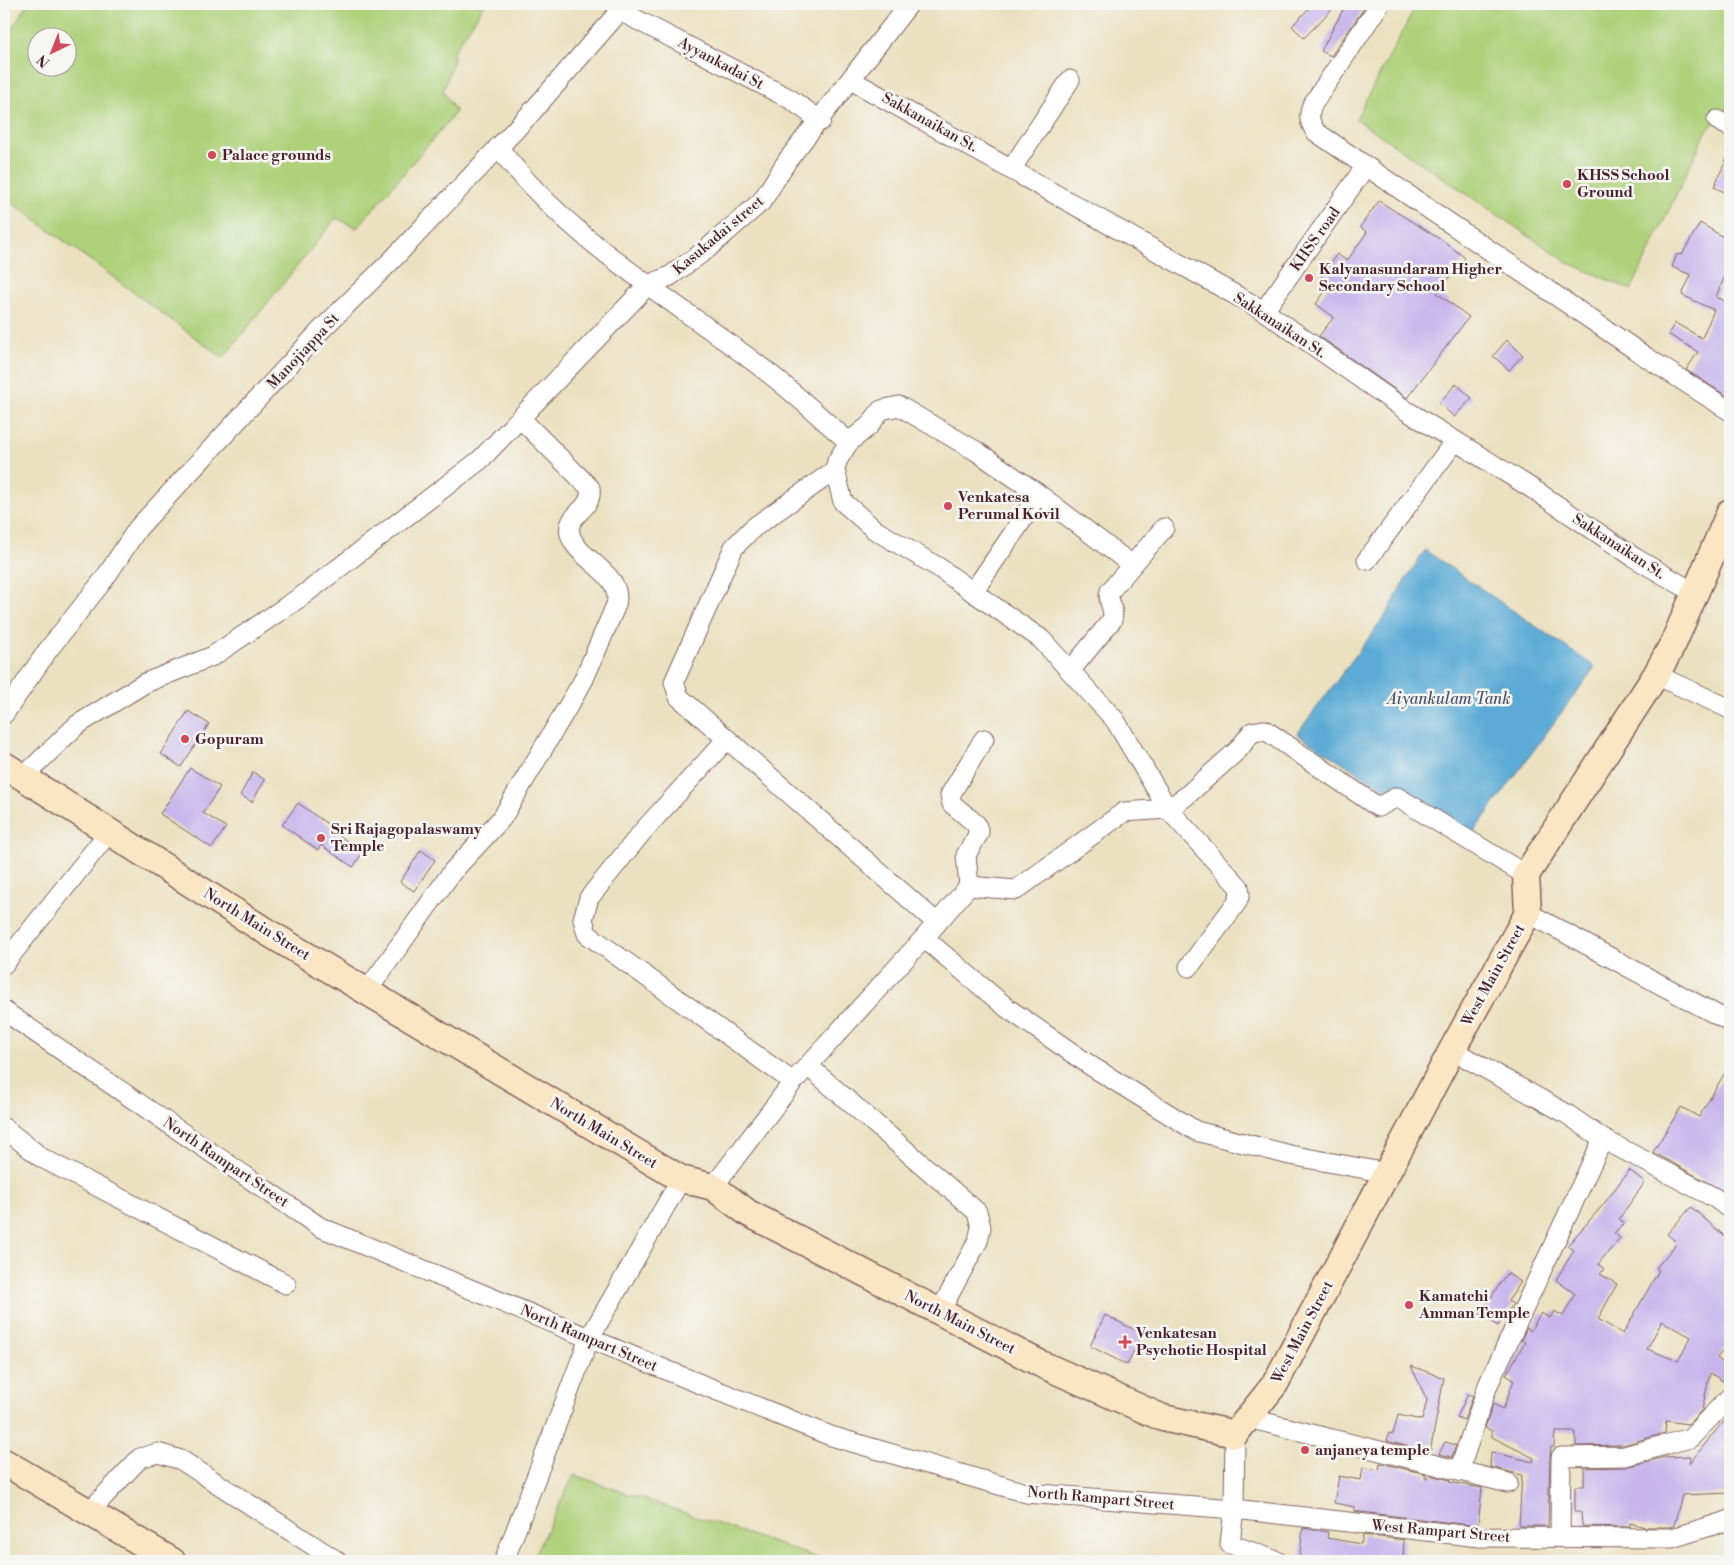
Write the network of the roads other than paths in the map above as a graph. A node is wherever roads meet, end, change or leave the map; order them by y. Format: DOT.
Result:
graph roads {
  1 [pos="909,4"];
  2 [pos="1380,4"];
  3 [pos="619,7"];
  4 [pos="851,80"];
  5 [pos="1070,80"];
  6 [pos="825,115"];
  7 [pos="498,147"];
  8 [pos="1366,167"];
  9 [pos="1012,168"];
  10 [pos="648,285"];
  11 [pos="1264,311"];
  12 [pos="1730,411"];
  13 [pos="521,418"];
  14 [pos="1455,440"];
  15 [pos="849,442"];
  16 [pos="835,470"];
  17 [pos="1037,493"];
  18 [pos="1727,526"];
  19 [pos="1164,528"];
  20 [pos="1367,560"];
  21 [pos="1132,565"];
  22 [pos="973,592"];
  23 [pos="1694,593"];
  24 [pos="1070,671"];
  25 [pos="1656,676"];
  26 [pos="1730,709"];
  27 [pos="4,714"];
  28 [pos="727,739"];
  29 [pos="984,739"];
  30 [pos="13,771"];
  31 [pos="1168,810"];
  32 [pos="109,832"];
  33 [pos="1526,875"];
  34 [pos="969,886"];
  35 [pos="1528,913"];
  36 [pos="937,923"];
  37 [pos="924,938"];
  38 [pos="4,964"];
  39 [pos="1189,967"];
  40 [pos="367,991"];
  41 [pos="4,1011"];
  42 [pos="1730,1022"];
  43 [pos="1452,1050"];
  44 [pos="808,1066"];
  45 [pos="793,1082"];
  46 [pos="4,1128"];
  47 [pos="1603,1138"];
  48 [pos="1386,1173"];
  49 [pos="681,1179"];
  50 [pos="712,1187"];
  51 [pos="1730,1209"];
  52 [pos="286,1284"];
  53 [pos="939,1313"];
  54 [pos="589,1339"];
  55 [pos="1730,1397"];
  56 [pos="1241,1426"];
  57 [pos="4,1462"];
  58 [pos="1459,1471"];
  59 [pos="1508,1483"];
  60 [pos="1234,1509"];
  61 [pos="88,1512"];
  62 [pos="1730,1520"];
  63 [pos="1560,1537"];
  64 [pos="172,1561"];
  65 [pos="337,1561"];
  66 [pos="504,1561"];
  67 [pos="1277,1561"];
  1 -- 4 [label="street, Kasukadai street"];
  2 -- 8 [label="street"];
  3 -- 6 [label="street, Ayyankadai St"];
  3 -- 7 [label="street, Manojiappa St"];
  4 -- 6 [label="street, Kasukadai street"];
  4 -- 9 [label="street, Sakkanaikan St."];
  5 -- 9 [label="street"];
  6 -- 10 [label="street, Kasukadai street"];
  7 -- 10 [label="street"];
  7 -- 27 [label="street, Manojiappa St"];
  8 -- 11 [label="street, KHSS road"];
  8 -- 12 [label="street"];
  9 -- 11 [label="street, Sakkanaikan St."];
  10 -- 13 [label="street, Kasukadai street"];
  10 -- 15 [label="street"];
  11 -- 14 [label="street, Sakkanaikan St."];
  13 -- 30 [label="street, Kasukadai street"];
  13 -- 40 [label="street"];
  14 -- 20 [label="street"];
  14 -- 23 [label="street, Sakkanaikan St."];
  15 -- 16 [label="street"];
  15 -- 17 [label="street"];
  16 -- 22 [label="street"];
  16 -- 28 [label="street"];
  17 -- 21 [label="street"];
  17 -- 22 [label="street"];
  18 -- 23 [label="street"];
  19 -- 21 [label="street"];
  21 -- 24 [label="street"];
  22 -- 24 [label="street"];
  23 -- 25 [label="street"];
  24 -- 31 [label="street"];
  25 -- 26 [label="street"];
  25 -- 33 [label="street"];
  28 -- 36 [label="street"];
  28 -- 45 [label="street"];
  29 -- 34 [label="street"];
  30 -- 32 [label="street, North Main Street"];
  31 -- 33 [label="street"];
  31 -- 34 [label="street"];
  31 -- 39 [label="street"];
  32 -- 38 [label="street"];
  32 -- 40 [label="street, North Main Street"];
  33 -- 35 [label="street, West Main Street"];
  34 -- 36 [label="street"];
  35 -- 42 [label="street"];
  35 -- 43 [label="street, West Main Street"];
  36 -- 37 [label="street"];
  37 -- 44 [label="street"];
  37 -- 48 [label="street"];
  40 -- 49 [label="street, North Main Street"];
  41 -- 54 [label="street, North Rampart Street"];
  43 -- 47 [label="street"];
  43 -- 48 [label="street, West Main Street"];
  44 -- 45 [label="street"];
  44 -- 53 [label="street"];
  45 -- 50 [label="street"];
  46 -- 52 [label="street"];
  47 -- 51 [label="street"];
  47 -- 58 [label="street"];
  48 -- 56 [label="street, West Main Street"];
  49 -- 50 [label="street, North Main Street"];
  49 -- 54 [label="street"];
  50 -- 53 [label="street, North Main Street"];
  53 -- 56 [label="street, North Main Street"];
  54 -- 60 [label="street, North Rampart Street"];
  54 -- 66 [label="street"];
  55 -- 63 [label="street"];
  56 -- 58 [label="street"];
  56 -- 60 [label="street"];
  57 -- 61 [label="street"];
  58 -- 59 [label="street"];
  60 -- 63 [label="street, West Rampart Street"];
  60 -- 67 [label="street"];
  61 -- 64 [label="street"];
  61 -- 65 [label="street"];
  62 -- 63 [label="street, West Rampart Street"];
}
